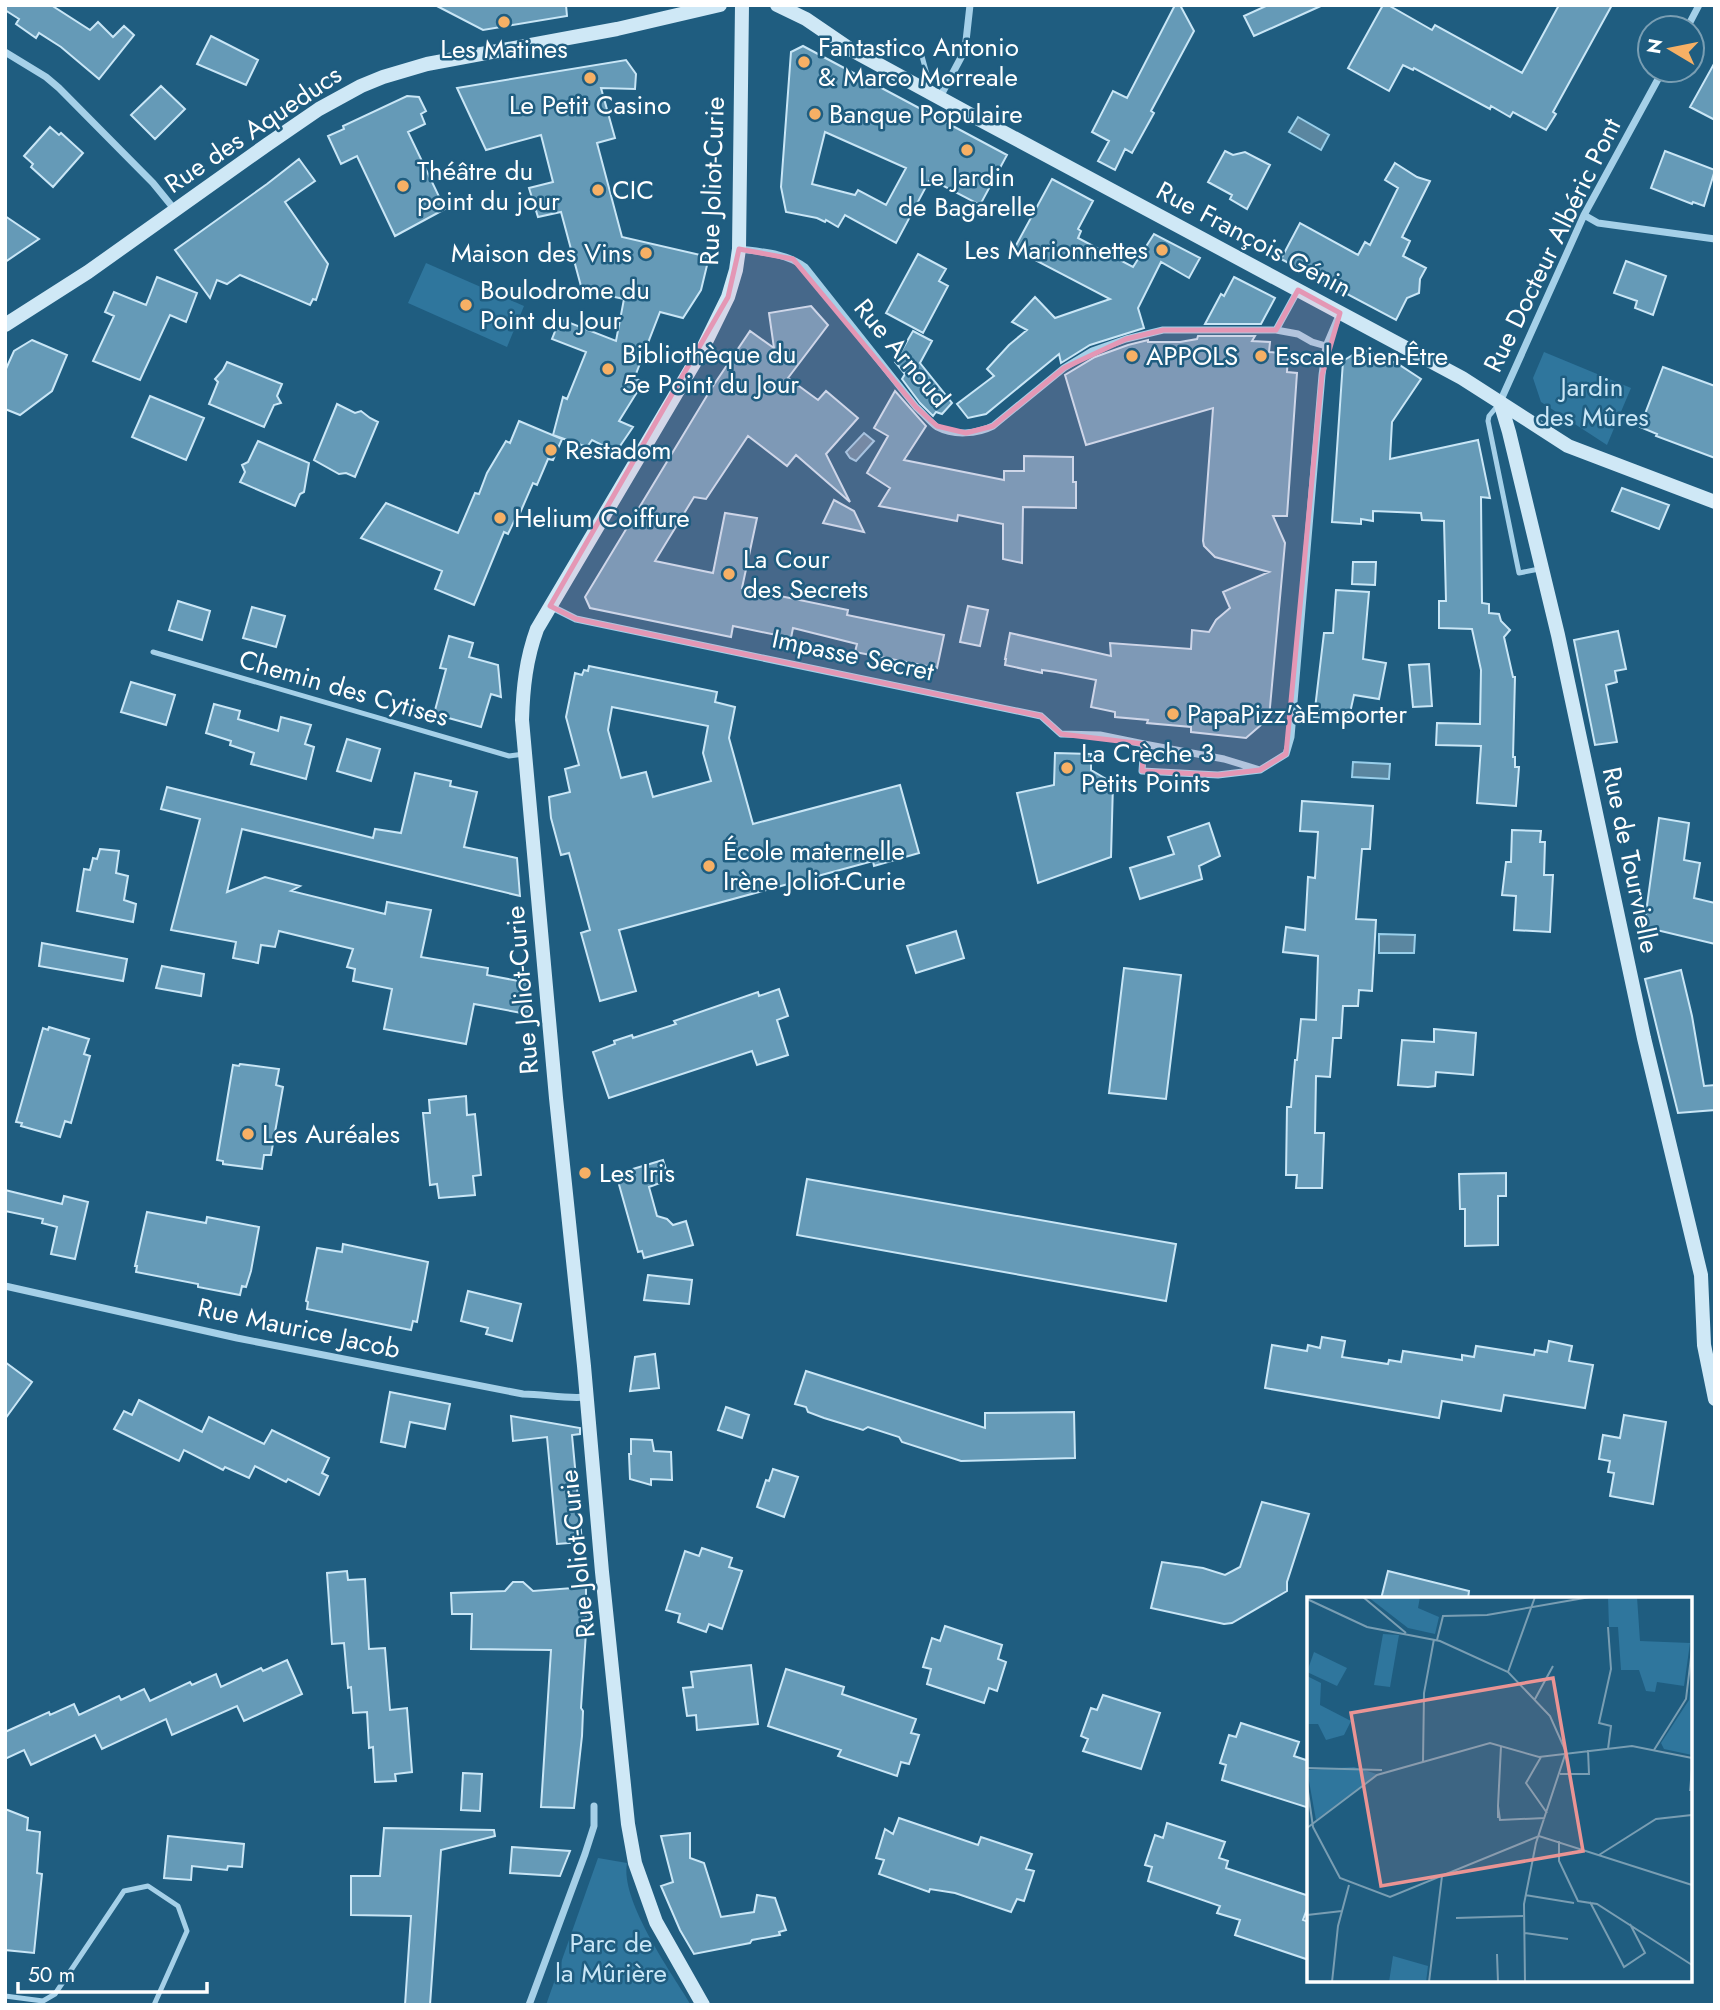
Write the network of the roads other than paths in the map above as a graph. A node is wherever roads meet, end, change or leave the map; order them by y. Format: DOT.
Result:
graph roads {
  1 [pos="720,5"];
  2 [pos="742,5"];
  3 [pos="777,5"];
  4 [pos="970,5"];
  5 [pos="920,49"];
  6 [pos="5,52"];
  7 [pos="1655,84"];
  8 [pos="923,87"];
  9 [pos="940,97"];
  10 [pos="175,210"];
  11 [pos="1584,215"];
  12 [pos="1715,239"];
  13 [pos="739,249"];
  14 [pos="1298,290"];
  15 [pos="1340,313"];
  16 [pos="5,325"];
  17 [pos="1276,330"];
  18 [pos="1326,346"];
  19 [pos="1500,402"];
  20 [pos="1715,502"];
  21 [pos="1542,568"];
  22 [pos="550,606"];
  23 [pos="153,652"];
  24 [pos="1144,744"];
  25 [pos="525,754"];
  26 [pos="1260,770"];
  27 [pos="5,1286"];
  28 [pos="586,1397"];
  29 [pos="1715,1399"];
  30 [pos="594,1807"];
  31 [pos="5,1996"];
  32 [pos="154,2005"];
  33 [pos="529,2005"];
  34 [pos="704,2005"];
  1 -- 10 [label="main road, Rue des Aqueducs"];
  2 -- 13 [label="main road, Rue Joliot-Curie"];
  3 -- 8 [label="main road, Rue François Génin"];
  4 -- 9 [label="street"];
  5 -- 8 [label="lane"];
  6 -- 10 [label="street"];
  7 -- 11 [label="street, Rue Docteur Albéric Pont"];
  8 -- 9 [label="main road, Rue François Génin"];
  9 -- 14 [label="main road, Rue François Génin"];
  10 -- 16 [label="main road, Rue des Aqueducs"];
  11 -- 12 [label="street"];
  11 -- 19 [label="street, Rue Docteur Albéric Pont"];
  13 -- 17 [label="street, Rue Arnoud"];
  13 -- 22 [label="main road, Rue Joliot-Curie"];
  14 -- 15 [label="main road, Rue François Génin"];
  14 -- 17 [label="street"];
  15 -- 18 [label="street"];
  15 -- 19 [label="main road, Rue François Génin"];
  17 -- 18 [label="street, Rue Arnoud"];
  18 -- 26 [label="street"];
  19 -- 20 [label="main road, Rue François Génin"];
  19 -- 21 [label="main road, Rue de Tourvielle"];
  19 -- 21 [label="lane"];
  21 -- 29 [label="main road, Rue de Tourvielle"];
  22 -- 24 [label="street, Impasse Secret"];
  22 -- 25 [label="main road, Rue Joliot-Curie"];
  23 -- 25 [label="lane, Chemin des Cytises"];
  24 -- 26 [label="street, Impasse Secret"];
  24 -- 26 [label="street"];
  25 -- 28 [label="main road, Rue Joliot-Curie"];
  27 -- 28 [label="street, Rue Maurice Jacob"];
  28 -- 34 [label="main road, Rue Joliot-Curie"];
  30 -- 33 [label="street"];
  31 -- 32 [label="lane"];
}
